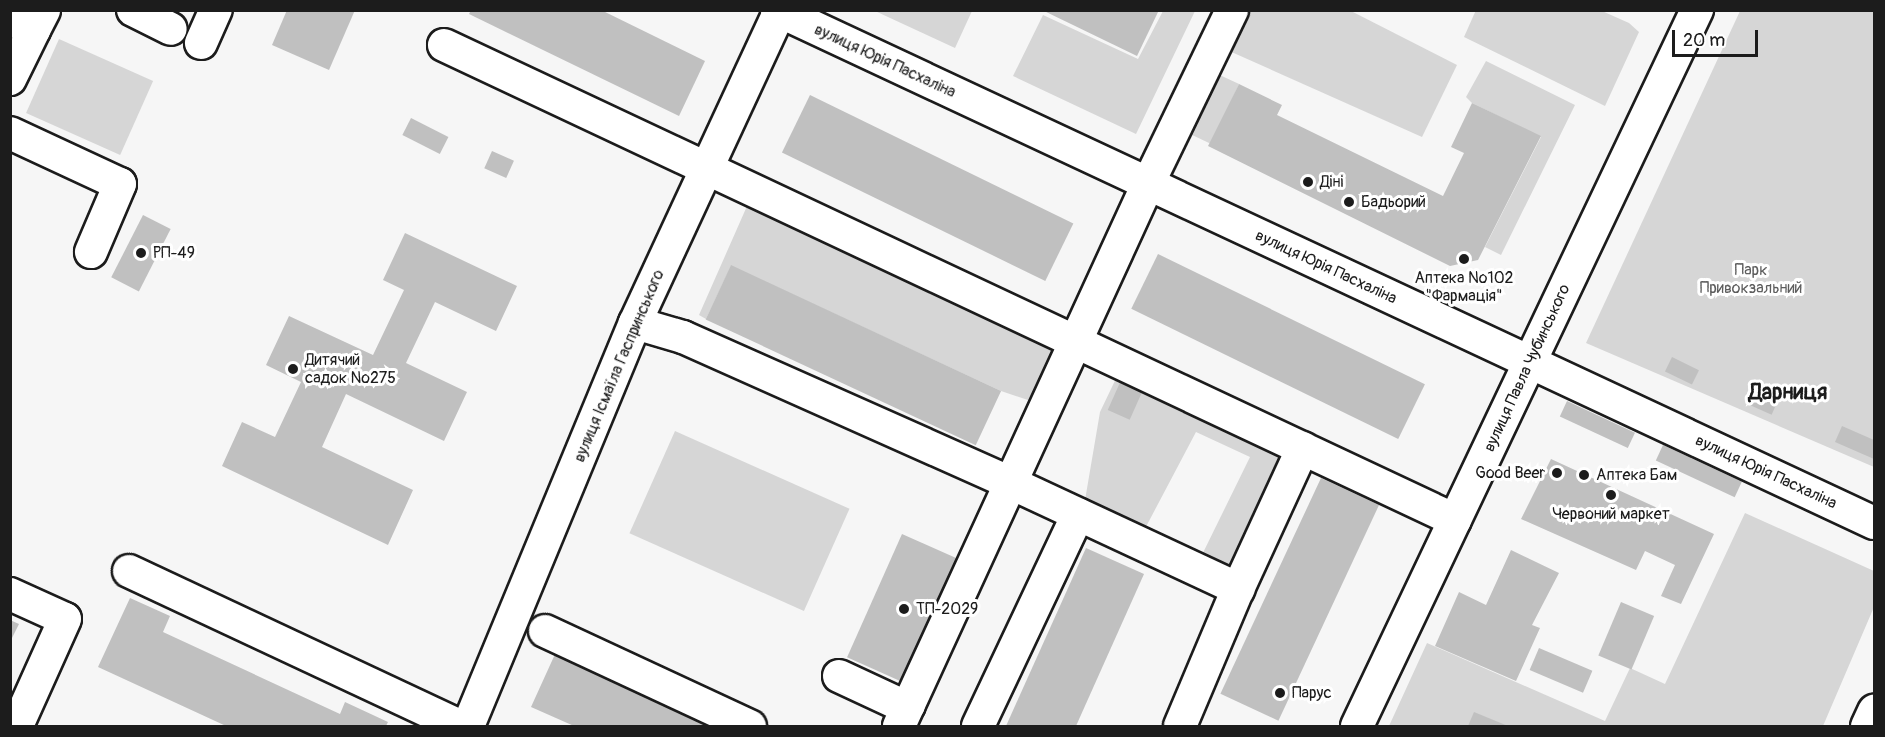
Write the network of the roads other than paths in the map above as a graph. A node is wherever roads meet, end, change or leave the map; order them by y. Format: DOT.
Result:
graph roads {
  1 [pos="133,10"];
  2 [pos="216,10"];
  3 [pos="1232,10"];
  4 [pos="1697,10"];
  5 [pos="778,11"];
  6 [pos="29,20"];
  7 [pos="171,29"];
  8 [pos="201,43"];
  9 [pos="444,45"];
  10 [pos="10,79"];
  11 [pos="10,133"];
  12 [pos="707,166"];
  13 [pos="1148,184"];
  14 [pos="91,252"];
  15 [pos="635,323"];
  16 [pos="1076,341"];
  17 [pos="1530,362"];
  18 [pos="1303,448"];
  19 [pos="1011,483"];
  20 [pos="1078,514"];
  21 [pos="1455,520"];
  22 [pos="1875,523"];
  23 [pos="129,571"];
  24 [pos="1238,589"];
  25 [pos="10,594"];
  26 [pos="545,631"];
  27 [pos="839,676"];
  28 [pos="1875,711"];
  29 [pos="904,716"];
  30 [pos="17,726"];
  31 [pos="460,726"];
  32 [pos="468,726"];
  33 [pos="750,726"];
  34 [pos="978,726"];
  35 [pos="1180,726"];
  36 [pos="1357,726"];
  37 [pos="1867,726"];
  1 -- 7 [label="street"];
  2 -- 8 [label="street"];
  3 -- 13 [label="street"];
  4 -- 17 [label="street, вулиця Павла Чубинського"];
  5 -- 12 [label="street, вулиця Ісмаїла Гаспринського"];
  5 -- 13 [label="street, вулиця Юрія Пасхаліна"];
  6 -- 10 [label="street"];
  9 -- 12 [label="street"];
  11 -- 14 [label="street"];
  12 -- 15 [label="street, вулиця Ісмаїла Гаспринського"];
  12 -- 16 [label="street"];
  13 -- 16 [label="street"];
  13 -- 17 [label="street, вулиця Юрія Пасхаліна"];
  15 -- 19 [label="street"];
  15 -- 32 [label="street, вулиця Ісмаїла Гаспринського"];
  16 -- 18 [label="street"];
  16 -- 19 [label="street"];
  17 -- 21 [label="street, вулиця Павла Чубинського"];
  17 -- 22 [label="street, вулиця Юрія Пасхаліна"];
  18 -- 21 [label="street"];
  18 -- 24 [label="street"];
  19 -- 20 [label="street"];
  19 -- 29 [label="street"];
  20 -- 24 [label="street"];
  20 -- 34 [label="street"];
  21 -- 36 [label="street, вулиця Павла Чубинського"];
  23 -- 31 [label="street"];
  24 -- 35 [label="street"];
  25 -- 30 [label="street"];
  26 -- 33 [label="street"];
  27 -- 29 [label="street"];
  28 -- 37 [label="main road"];
}
